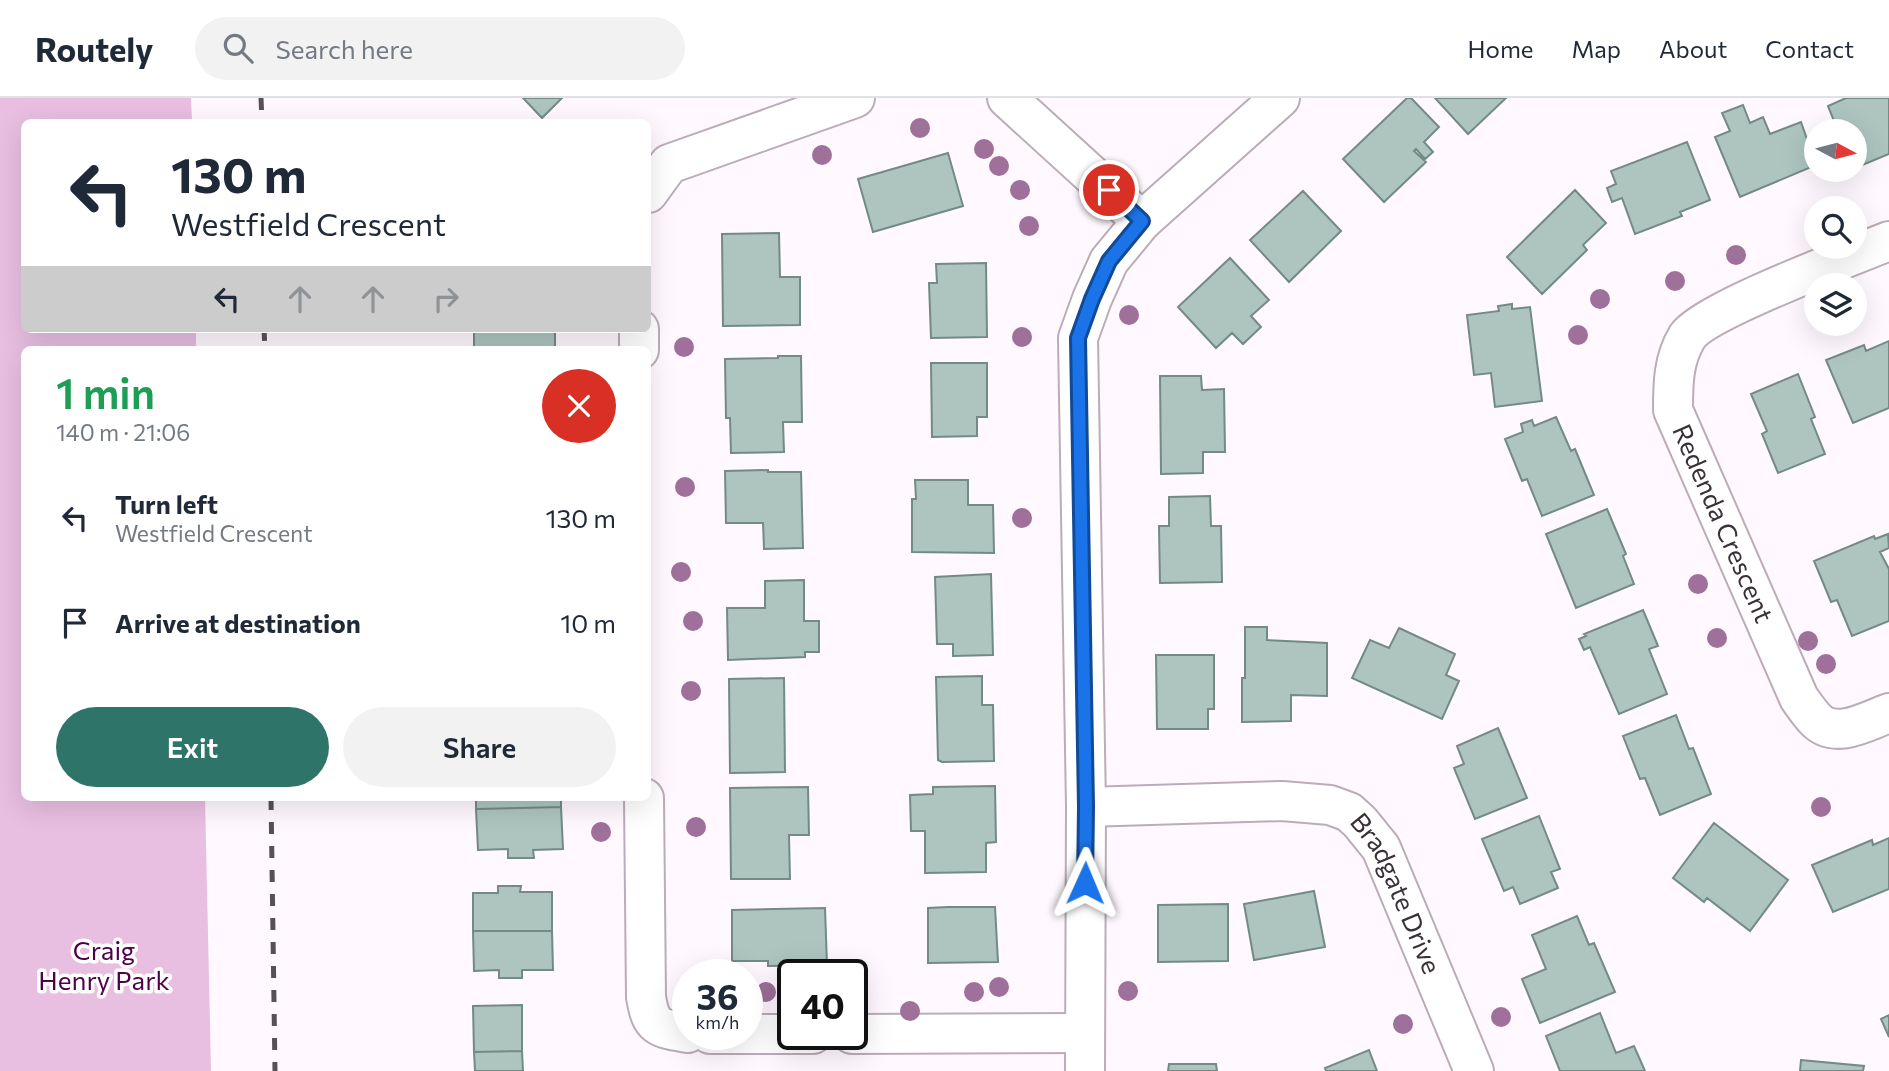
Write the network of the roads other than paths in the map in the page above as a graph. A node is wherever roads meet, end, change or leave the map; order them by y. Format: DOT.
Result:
graph roads {
  1 [pos="855,98"];
  2 [pos="1007,98"];
  3 [pos="1280,98"];
  4 [pos="651,189"];
  5 [pos="1142,221"];
  6 [pos="1889,241"];
  7 [pos="1889,713"];
  8 [pos="644,801"];
  9 [pos="1086,807"];
  10 [pos="672,1028"];
  11 [pos="1084,1033"];
  12 [pos="868,1034"];
  13 [pos="1085,1071"];
  14 [pos="1474,1071"];
  1 -- 4 [label="street"];
  2 -- 5 [label="street"];
  3 -- 5 [label="street"];
  5 -- 9 [label="street"];
  6 -- 7 [label="street, Redenda Crescent"];
  8 -- 10 [label="street"];
  9 -- 11 [label="street"];
  9 -- 14 [label="street, Bradgate Drive"];
  11 -- 12 [label="street"];
  11 -- 13 [label="street"];
}
